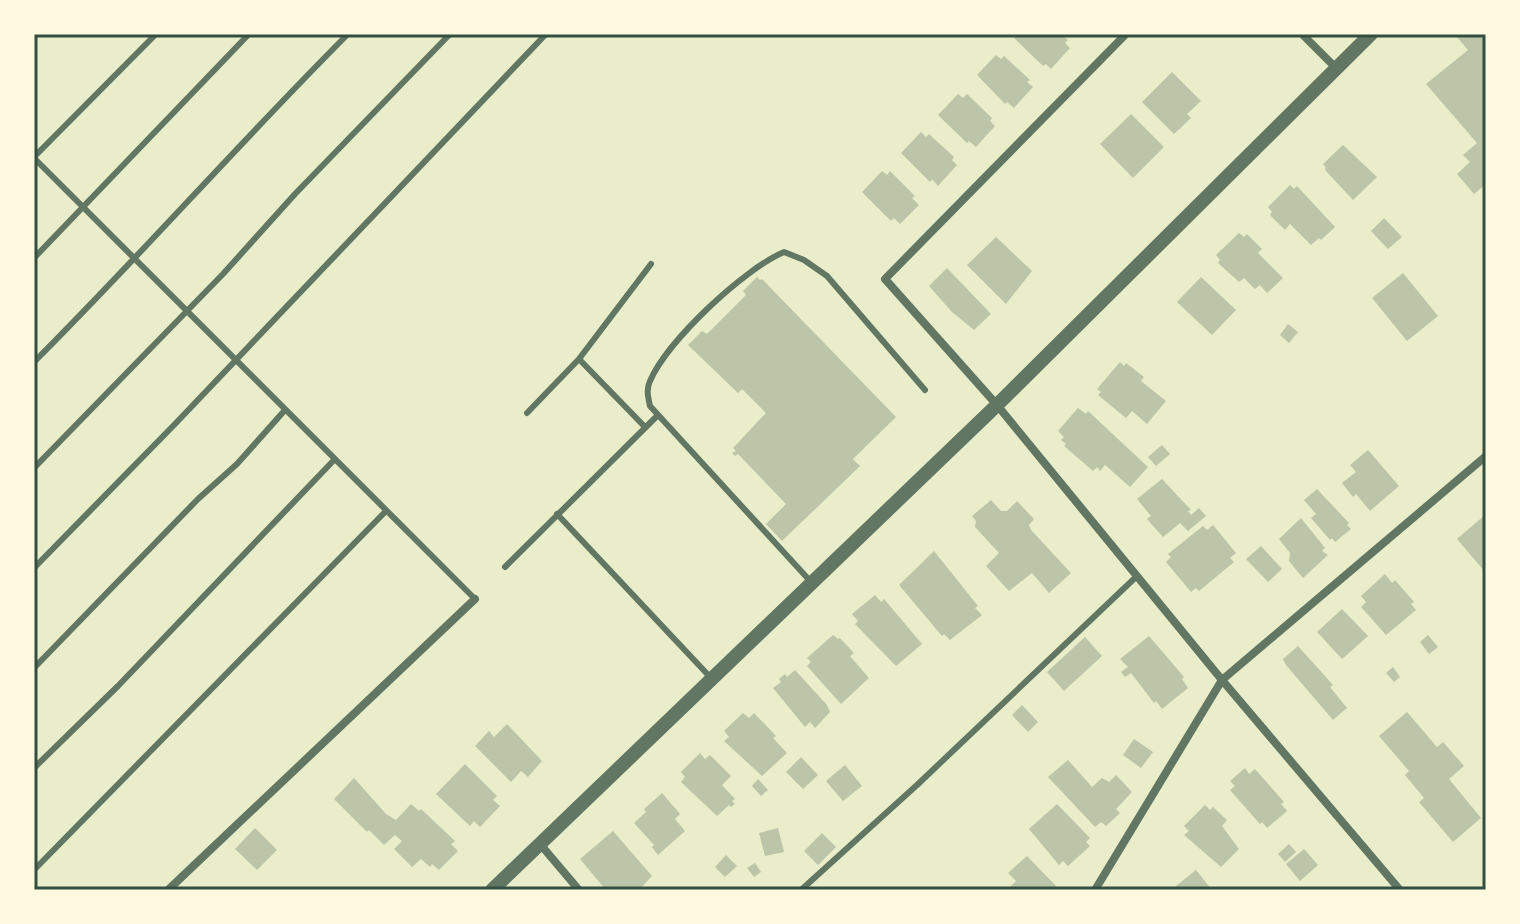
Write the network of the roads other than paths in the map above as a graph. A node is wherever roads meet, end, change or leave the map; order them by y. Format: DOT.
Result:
graph roads {
  1 [pos="156,34"];
  2 [pos="249,34"];
  3 [pos="348,34"];
  4 [pos="450,34"];
  5 [pos="546,34"];
  6 [pos="1126,34"];
  7 [pos="1302,34"];
  8 [pos="1371,34"];
  9 [pos="1337,69"];
  10 [pos="34,158"];
  11 [pos="83,209"];
  12 [pos="34,258"];
  13 [pos="134,260"];
  14 [pos="651,264"];
  15 [pos="186,310"];
  16 [pos="579,359"];
  17 [pos="236,361"];
  18 [pos="34,362"];
  19 [pos="925,390"];
  20 [pos="997,405"];
  21 [pos="285,410"];
  22 [pos="527,413"];
  23 [pos="658,415"];
  24 [pos="645,427"];
  25 [pos="1486,456"];
  26 [pos="334,460"];
  27 [pos="34,468"];
  28 [pos="386,511"];
  29 [pos="557,514"];
  30 [pos="505,567"];
  31 [pos="34,568"];
  32 [pos="1137,576"];
  33 [pos="812,583"];
  34 [pos="475,599"];
  35 [pos="34,668"];
  36 [pos="712,679"];
  37 [pos="1222,680"];
  38 [pos="34,768"];
  39 [pos="540,844"];
  40 [pos="34,870"];
  41 [pos="168,890"];
  42 [pos="492,890"];
  43 [pos="579,890"];
  44 [pos="801,890"];
  45 [pos="1095,890"];
  46 [pos="1400,890"];
  1 -- 10 [label="lane"];
  2 -- 11 [label="lane"];
  3 -- 13 [label="lane"];
  4 -- 15 [label="lane"];
  5 -- 17 [label="lane"];
  6 -- 20 [label="street"];
  7 -- 9 [label="street"];
  8 -- 9 [label="street"];
  9 -- 20 [label="street"];
  10 -- 11 [label="lane"];
  11 -- 12 [label="lane"];
  11 -- 13 [label="lane"];
  13 -- 15 [label="lane"];
  13 -- 18 [label="lane"];
  14 -- 16 [label="lane"];
  15 -- 17 [label="lane"];
  15 -- 27 [label="lane"];
  16 -- 22 [label="lane"];
  16 -- 24 [label="lane"];
  17 -- 21 [label="lane"];
  17 -- 31 [label="lane"];
  19 -- 23 [label="lane"];
  20 -- 32 [label="street"];
  20 -- 33 [label="street"];
  21 -- 26 [label="lane"];
  21 -- 35 [label="lane"];
  23 -- 24 [label="lane"];
  23 -- 33 [label="lane"];
  24 -- 29 [label="lane"];
  25 -- 37 [label="street"];
  26 -- 28 [label="lane"];
  26 -- 38 [label="lane"];
  28 -- 34 [label="lane"];
  28 -- 40 [label="lane"];
  29 -- 30 [label="lane"];
  29 -- 36 [label="lane"];
  32 -- 37 [label="street"];
  32 -- 44 [label="lane"];
  33 -- 36 [label="street"];
  34 -- 41 [label="street"];
  36 -- 39 [label="street"];
  37 -- 45 [label="street"];
  37 -- 46 [label="street"];
  39 -- 42 [label="street"];
  39 -- 43 [label="street"];
}
